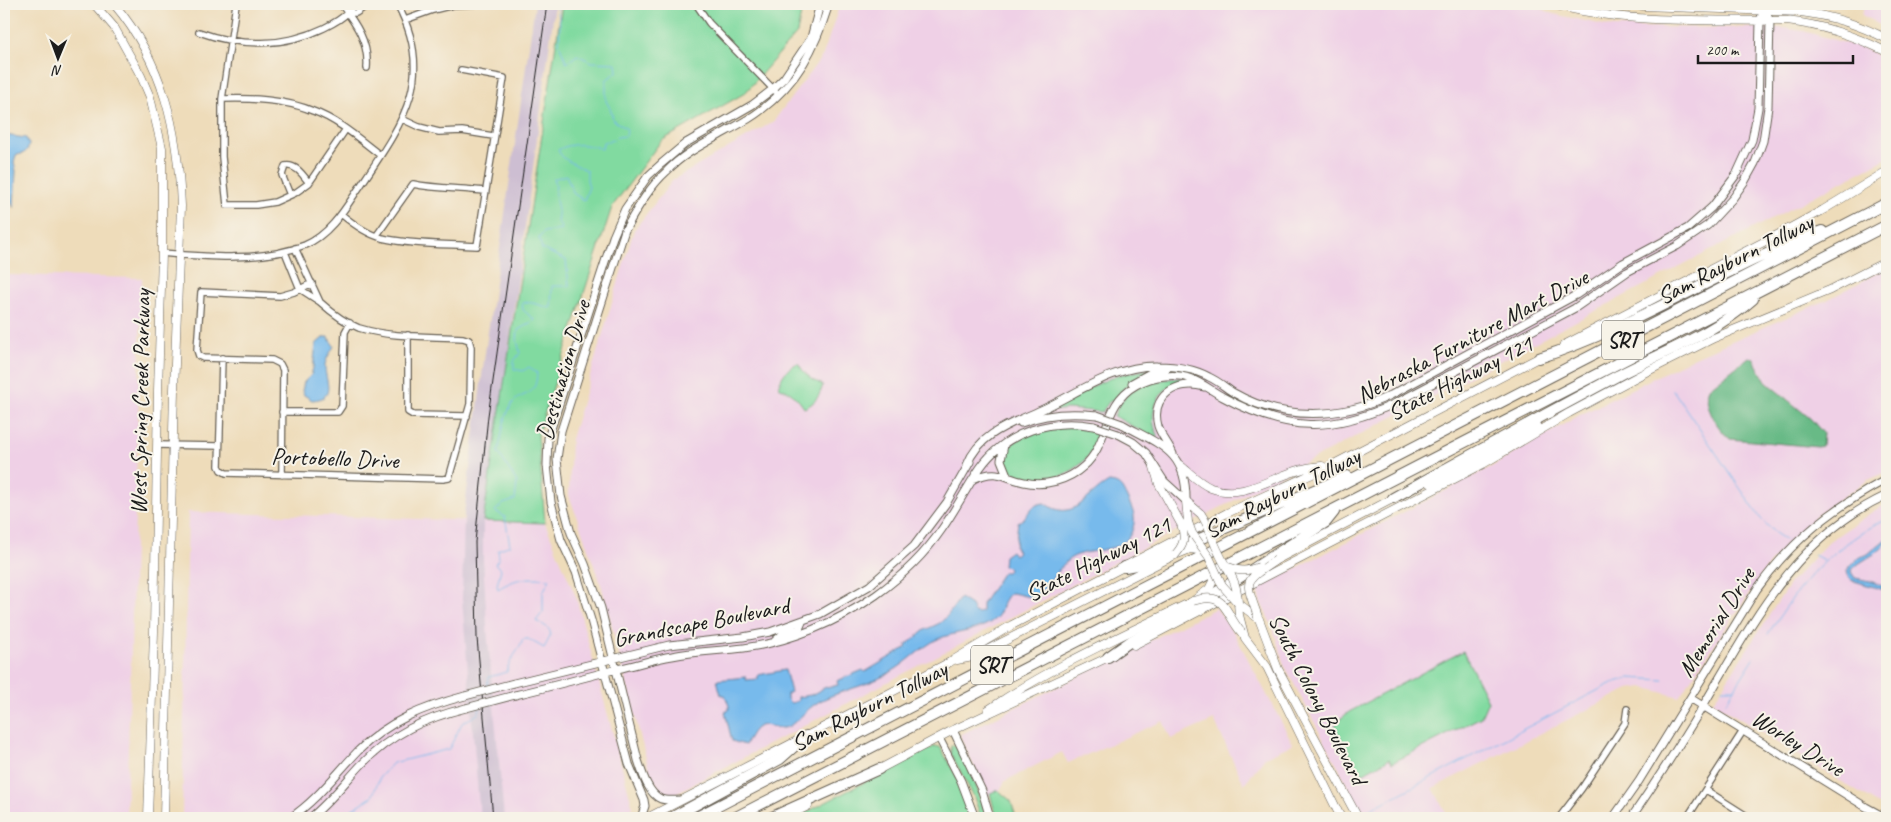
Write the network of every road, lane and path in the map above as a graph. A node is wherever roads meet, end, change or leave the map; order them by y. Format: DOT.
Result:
graph roads {
  1 [pos="94,4"];
  2 [pos="114,4"];
  3 [pos="236,4"];
  4 [pos="340,4"];
  5 [pos="354,4"];
  6 [pos="369,4"];
  7 [pos="397,4"];
  8 [pos="476,4"];
  9 [pos="696,4"];
  10 [pos="820,4"];
  11 [pos="829,4"];
  12 [pos="1552,4"];
  13 [pos="1628,4"];
  14 [pos="1765,6"];
  15 [pos="348,13"];
  16 [pos="405,20"];
  17 [pos="1760,21"];
  18 [pos="1770,21"];
  19 [pos="199,32"];
  20 [pos="1887,39"];
  21 [pos="231,41"];
  22 [pos="1887,52"];
  23 [pos="367,68"];
  24 [pos="462,70"];
  25 [pos="776,92"];
  26 [pos="222,99"];
  27 [pos="402,119"];
  28 [pos="346,129"];
  29 [pos="493,136"];
  30 [pos="380,155"];
  31 [pos="661,164"];
  32 [pos="1887,170"];
  33 [pos="666,171"];
  34 [pos="309,183"];
  35 [pos="485,191"];
  36 [pos="290,195"];
  37 [pos="1887,203"];
  38 [pos="342,214"];
  39 [pos="1863,216"];
  40 [pos="1887,225"];
  41 [pos="377,235"];
  42 [pos="295,248"];
  43 [pos="285,252"];
  44 [pos="162,253"];
  45 [pos="180,254"];
  46 [pos="1887,261"];
  47 [pos="312,283"];
  48 [pos="1765,288"];
  49 [pos="300,289"];
  50 [pos="320,302"];
  51 [pos="350,323"];
  52 [pos="408,334"];
  53 [pos="222,358"];
  54 [pos="1539,358"];
  55 [pos="1176,367"];
  56 [pos="1207,388"];
  57 [pos="1126,391"];
  58 [pos="559,402"];
  59 [pos="569,404"];
  60 [pos="282,412"];
  61 [pos="1569,413"];
  62 [pos="467,416"];
  63 [pos="1004,444"];
  64 [pos="157,445"];
  65 [pos="173,445"];
  66 [pos="219,446"];
  67 [pos="1173,454"];
  68 [pos="1334,464"];
  69 [pos="1383,464"];
  70 [pos="967,465"];
  71 [pos="1180,465"];
  72 [pos="1154,467"];
  73 [pos="282,475"];
  74 [pos="1007,475"];
  75 [pos="973,479"];
  76 [pos="1887,480"];
  77 [pos="1866,490"];
  78 [pos="1887,495"];
  79 [pos="1392,498"];
  80 [pos="1186,501"];
  81 [pos="1873,502"];
  82 [pos="1336,509"];
  83 [pos="1201,514"];
  84 [pos="1184,523"];
  85 [pos="1205,550"];
  86 [pos="1175,555"];
  87 [pos="1276,560"];
  88 [pos="894,565"];
  89 [pos="1125,566"];
  90 [pos="1228,567"];
  91 [pos="1217,573"];
  92 [pos="902,574"];
  93 [pos="1193,601"];
  94 [pos="1238,603"];
  95 [pos="1258,617"];
  96 [pos="802,622"];
  97 [pos="1734,628"];
  98 [pos="154,632"];
  99 [pos="168,634"];
  100 [pos="1244,636"];
  101 [pos="1745,636"];
  102 [pos="773,642"];
  103 [pos="1108,657"];
  104 [pos="614,658"];
  105 [pos="602,661"];
  106 [pos="950,662"];
  107 [pos="616,670"];
  108 [pos="605,672"];
  109 [pos="1690,698"];
  110 [pos="1703,706"];
  111 [pos="1627,709"];
  112 [pos="969,723"];
  113 [pos="1309,726"];
  114 [pos="953,730"];
  115 [pos="1742,731"];
  116 [pos="1297,732"];
  117 [pos="806,736"];
  118 [pos="939,738"];
  119 [pos="879,769"];
  120 [pos="1706,790"];
  121 [pos="681,800"];
  122 [pos="312,802"];
  123 [pos="319,810"];
  124 [pos="148,818"];
  125 [pos="164,818"];
  126 [pos="290,818"];
  127 [pos="310,818"];
  128 [pos="641,818"];
  129 [pos="647,818"];
  130 [pos="671,818"];
  131 [pos="695,818"];
  132 [pos="734,818"];
  133 [pos="770,818"];
  134 [pos="784,818"];
  135 [pos="975,818"];
  136 [pos="990,818"];
  137 [pos="1341,818"];
  138 [pos="1358,818"];
  139 [pos="1559,818"];
  140 [pos="1613,818"];
  141 [pos="1631,818"];
  142 [pos="1687,818"];
  143 [pos="1750,818"];
  144 [pos="1886,818"];
  1 -- 44 [label="main road, West Spring Creek Parkway"];
  2 -- 45 [label="main road, West Spring Creek Parkway"];
  3 -- 21 [label="street"];
  4 -- 15 [label="street"];
  5 -- 15 [label="street"];
  6 -- 15 [label="street"];
  7 -- 16 [label="street"];
  8 -- 16 [label="street"];
  9 -- 25 [label="street"];
  10 -- 25 [label="street, Destination Drive"];
  11 -- 25 [label="street, Destination Drive"];
  12 -- 17 [label="main road"];
  13 -- 14 [label="main road"];
  14 -- 17 [label="street, Nebraska Furniture Mart Drive"];
  14 -- 18 [label="street, Nebraska Furniture Mart Drive"];
  14 -- 20 [label="main road"];
  15 -- 21 [label="street"];
  15 -- 23 [label="street"];
  16 -- 27 [label="street"];
  17 -- 18 [label="main road"];
  17 -- 55 [label="street, Nebraska Furniture Mart Drive"];
  18 -- 22 [label="main road"];
  18 -- 56 [label="street, Nebraska Furniture Mart Drive"];
  19 -- 21 [label="street"];
  21 -- 26 [label="street"];
  24 -- 29 [label="street"];
  25 -- 31 [label="street, Destination Drive"];
  25 -- 33 [label="street, Destination Drive"];
  26 -- 28 [label="street"];
  26 -- 36 [label="street"];
  27 -- 29 [label="street"];
  27 -- 30 [label="street"];
  28 -- 30 [label="street"];
  28 -- 34 [label="street"];
  29 -- 35 [label="street"];
  30 -- 38 [label="street"];
  31 -- 33 [label="street"];
  31 -- 58 [label="street, Destination Drive"];
  32 -- 54 [label="main road, State Highway 121"];
  33 -- 59 [label="street, Destination Drive"];
  34 -- 36 [label="street"];
  34 -- 36 [label="street"];
  35 -- 41 [label="street"];
  35 -- 41 [label="street"];
  37 -- 39 [label="highway, Sam Rayburn Tollway / SRT"];
  38 -- 41 [label="street"];
  38 -- 42 [label="street"];
  39 -- 54 [label="highway"];
  39 -- 69 [label="highway, Sam Rayburn Tollway / SRT"];
  40 -- 48 [label="highway, Sam Rayburn Tollway / SRT"];
  42 -- 43 [label="street"];
  42 -- 47 [label="street"];
  43 -- 45 [label="street"];
  43 -- 49 [label="street"];
  44 -- 45 [label="street"];
  44 -- 64 [label="main road, West Spring Creek Parkway"];
  45 -- 65 [label="main road, West Spring Creek Parkway"];
  46 -- 61 [label="main road"];
  47 -- 49 [label="street"];
  47 -- 50 [label="street"];
  48 -- 79 [label="highway"];
  48 -- 82 [label="highway, Sam Rayburn Tollway / SRT"];
  49 -- 50 [label="street"];
  49 -- 53 [label="street"];
  50 -- 51 [label="street"];
  51 -- 52 [label="street"];
  51 -- 60 [label="street"];
  52 -- 62 [label="street"];
  52 -- 62 [label="street"];
  53 -- 60 [label="street"];
  53 -- 66 [label="street"];
  54 -- 68 [label="main road, State Highway 121"];
  55 -- 57 [label="street"];
  55 -- 70 [label="street"];
  56 -- 57 [label="street, Nebraska Furniture Mart Drive"];
  56 -- 67 [label="street"];
  57 -- 74 [label="street, Nebraska Furniture Mart Drive"];
  58 -- 59 [label="street"];
  58 -- 105 [label="street, Destination Drive"];
  59 -- 104 [label="street, Destination Drive"];
  60 -- 73 [label="street"];
  61 -- 79 [label="main road"];
  61 -- 103 [label="main road"];
  62 -- 73 [label="street, Portobello Drive"];
  63 -- 72 [label="street, Grandscape Boulevard, bridge"];
  63 -- 74 [label="street"];
  63 -- 75 [label="street, Grandscape Boulevard"];
  64 -- 65 [label="street"];
  64 -- 98 [label="main road, West Spring Creek Parkway"];
  65 -- 66 [label="street"];
  65 -- 99 [label="main road, West Spring Creek Parkway"];
  66 -- 73 [label="street, Portobello Drive"];
  67 -- 70 [label="street, Grandscape Boulevard, bridge"];
  67 -- 71 [label="street, Grandscape Boulevard"];
  68 -- 71 [label="main road"];
  68 -- 89 [label="main road, State Highway 121"];
  69 -- 89 [label="highway"];
  69 -- 131 [label="highway, Sam Rayburn Tollway / SRT"];
  70 -- 88 [label="street, Grandscape Boulevard"];
  71 -- 80 [label="street, Grandscape Boulevard"];
  72 -- 80 [label="street, Grandscape Boulevard"];
  72 -- 84 [label="main road, South Colony Boulevard"];
  74 -- 75 [label="street"];
  75 -- 92 [label="street, Grandscape Boulevard"];
  76 -- 77 [label="street, Memorial Drive"];
  77 -- 81 [label="street"];
  77 -- 97 [label="street, Memorial Drive"];
  78 -- 81 [label="street, Memorial Drive"];
  79 -- 87 [label="main road"];
  80 -- 83 [label="main road, Grandscape Boulevard"];
  80 -- 84 [label="main road, Grandscape Boulevard"];
  81 -- 101 [label="street, Memorial Drive"];
  82 -- 103 [label="highway"];
  82 -- 132 [label="highway, Sam Rayburn Tollway / SRT"];
  83 -- 90 [label="main road, South Colony Boulevard, bridge"];
  84 -- 85 [label="main road, South Colony Boulevard, bridge"];
  84 -- 86 [label="main road, Grandscape Boulevard, bridge"];
  85 -- 86 [label="main road"];
  85 -- 91 [label="main road, South Colony Boulevard, bridge"];
  86 -- 106 [label="main road"];
  87 -- 90 [label="main road, bridge"];
  87 -- 95 [label="main road, bridge"];
  88 -- 92 [label="street"];
  88 -- 96 [label="street, Grandscape Boulevard"];
  89 -- 106 [label="main road, State Highway 121"];
  90 -- 94 [label="main road, South Colony Boulevard, bridge"];
  91 -- 93 [label="main road, bridge"];
  91 -- 94 [label="main road, South Colony Boulevard, bridge"];
  92 -- 102 [label="street, Grandscape Boulevard"];
  93 -- 100 [label="main road, bridge"];
  93 -- 112 [label="main road"];
  94 -- 95 [label="main road, South Colony Boulevard"];
  94 -- 100 [label="main road, South Colony Boulevard, bridge"];
  95 -- 113 [label="main road, South Colony Boulevard"];
  96 -- 102 [label="street"];
  96 -- 104 [label="street, Grandscape Boulevard"];
  97 -- 101 [label="street"];
  97 -- 109 [label="street, Memorial Drive"];
  98 -- 99 [label="main road"];
  98 -- 124 [label="main road, West Spring Creek Parkway"];
  99 -- 125 [label="main road, West Spring Creek Parkway"];
  100 -- 116 [label="main road, South Colony Boulevard"];
  101 -- 110 [label="street, Memorial Drive"];
  102 -- 107 [label="street, Grandscape Boulevard"];
  103 -- 112 [label="main road"];
  104 -- 105 [label="street, Grandscape Boulevard"];
  104 -- 107 [label="street, Destination Drive"];
  105 -- 108 [label="street, Destination Drive"];
  105 -- 122 [label="street, Grandscape Boulevard, bridge"];
  106 -- 117 [label="main road, State Highway 121"];
  107 -- 108 [label="street, Grandscape Boulevard"];
  107 -- 121 [label="street, Destination Drive"];
  108 -- 123 [label="street, Grandscape Boulevard, bridge"];
  108 -- 128 [label="street, Destination Drive"];
  109 -- 110 [label="street, Worley Drive"];
  109 -- 140 [label="street, Memorial Drive"];
  110 -- 115 [label="street, Worley Drive"];
  110 -- 141 [label="street, Memorial Drive"];
  111 -- 139 [label="street"];
  112 -- 114 [label="main road"];
  113 -- 116 [label="main road"];
  113 -- 138 [label="main road, South Colony Boulevard"];
  114 -- 118 [label="main road"];
  114 -- 136 [label="street"];
  115 -- 120 [label="street"];
  115 -- 144 [label="street, Worley Drive"];
  116 -- 137 [label="main road, South Colony Boulevard"];
  117 -- 121 [label="main road, State Highway 121"];
  117 -- 130 [label="highway"];
  118 -- 119 [label="main road"];
  118 -- 135 [label="street"];
  119 -- 133 [label="highway"];
  119 -- 134 [label="main road"];
  120 -- 142 [label="street"];
  120 -- 143 [label="street"];
  121 -- 129 [label="main road, State Highway 121"];
  122 -- 123 [label="street"];
  122 -- 126 [label="street, Grandscape Boulevard"];
  123 -- 127 [label="street, Grandscape Boulevard"];
}
